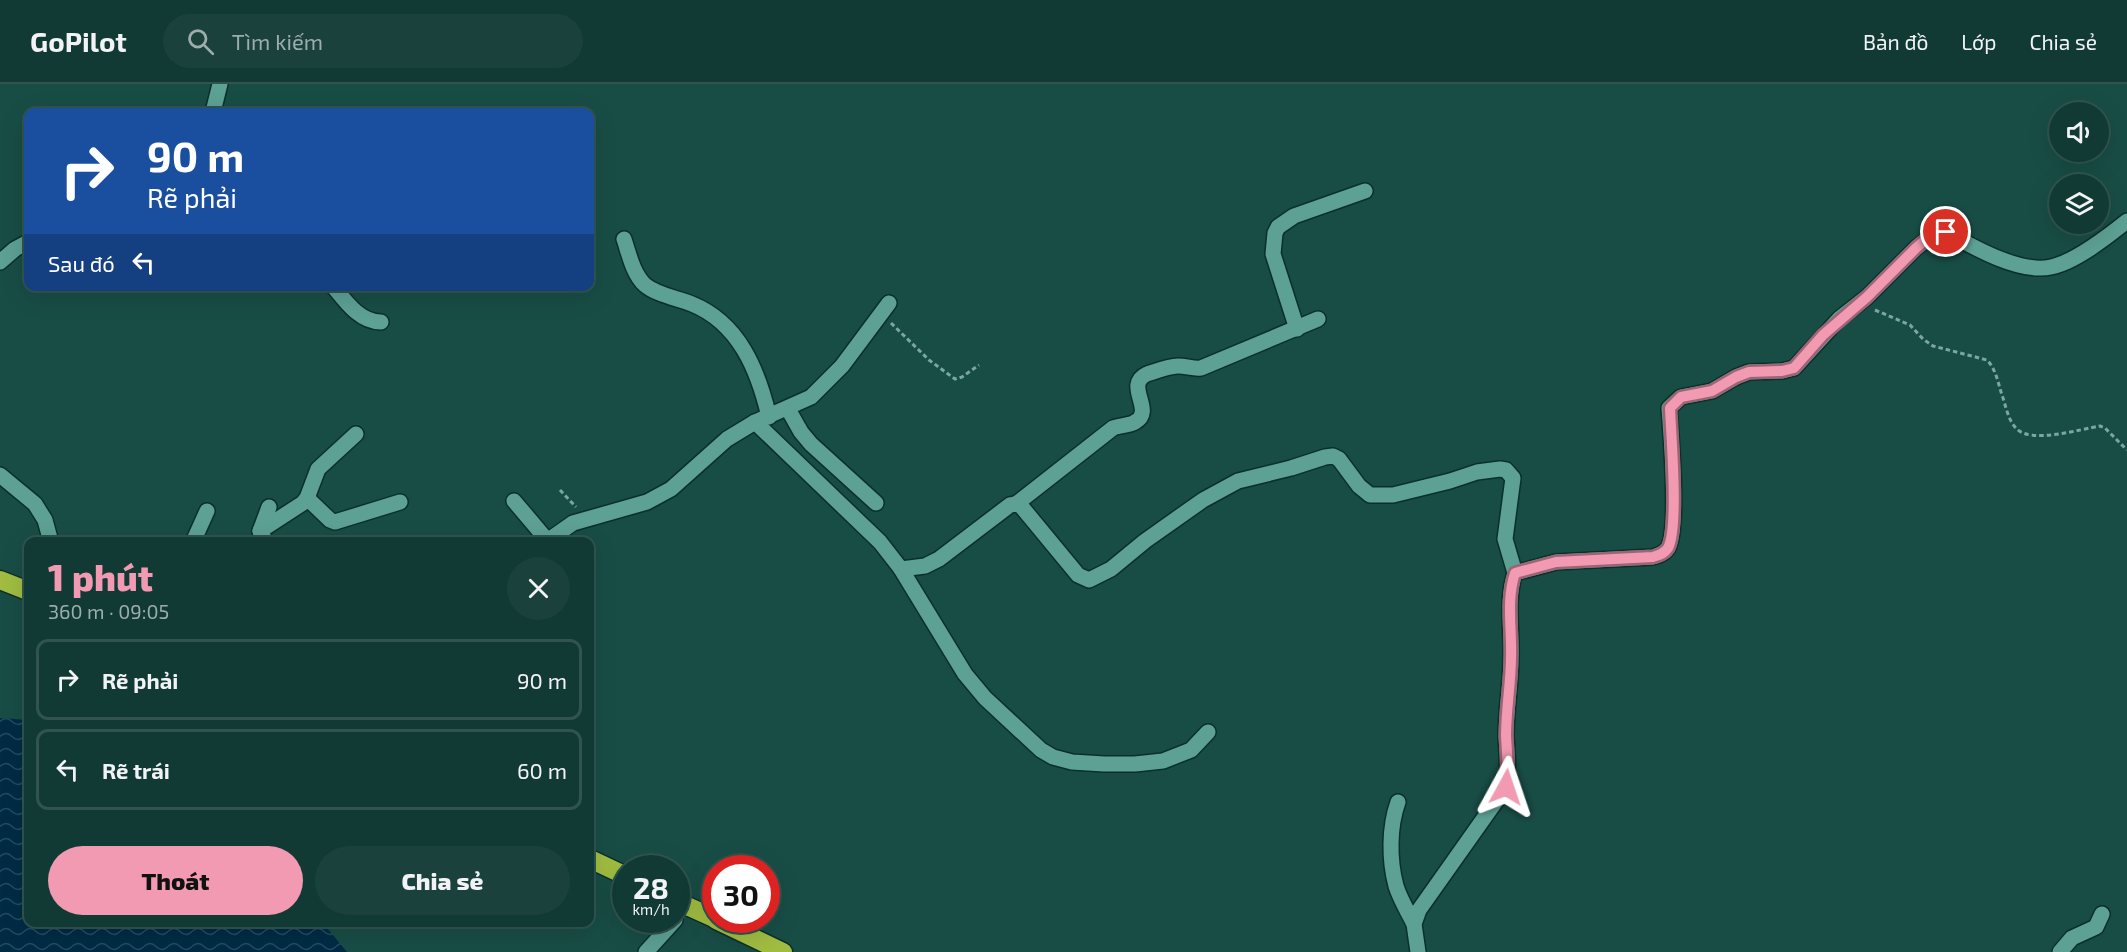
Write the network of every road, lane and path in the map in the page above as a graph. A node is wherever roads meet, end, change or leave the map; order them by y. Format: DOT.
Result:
graph roads {
  1 [pos="220,84"];
  2 [pos="214,108"];
  3 [pos="1365,191"];
  4 [pos="2127,221"];
  5 [pos="624,239"];
  6 [pos="24,244"];
  7 [pos="0,262"];
  8 [pos="338,291"];
  9 [pos="1860,303"];
  10 [pos="885,308"];
  11 [pos="1318,319"];
  12 [pos="381,322"];
  13 [pos="1297,328"];
  14 [pos="980,365"];
  15 [pos="788,409"];
  16 [pos="762,419"];
  17 [pos="356,434"];
  18 [pos="2127,450"];
  19 [pos="0,475"];
  20 [pos="560,490"];
  21 [pos="307,498"];
  22 [pos="514,501"];
  23 [pos="400,502"];
  24 [pos="876,503"];
  25 [pos="1016,504"];
  26 [pos="269,507"];
  27 [pos="207,511"];
  28 [pos="573,523"];
  29 [pos="264,536"];
  30 [pos="50,537"];
  31 [pos="195,537"];
  32 [pos="544,537"];
  33 [pos="553,537"];
  34 [pos="901,569"];
  35 [pos="1515,573"];
  36 [pos="0,580"];
  37 [pos="24,589"];
  38 [pos="1208,732"];
  39 [pos="1398,802"];
  40 [pos="594,861"];
  41 [pos="612,869"];
  42 [pos="2102,914"];
  43 [pos="1414,924"];
  44 [pos="661,933"];
  45 [pos="743,933"];
  46 [pos="646,952"];
  47 [pos="783,952"];
  48 [pos="1418,952"];
  49 [pos="2060,952"];
  1 -- 2 [label="street"];
  3 -- 13 [label="street"];
  4 -- 9 [label="street"];
  5 -- 16 [label="street"];
  6 -- 7 [label="street"];
  8 -- 12 [label="street"];
  9 -- 18 [label="path"];
  9 -- 35 [label="street"];
  10 -- 14 [label="path"];
  10 -- 15 [label="street"];
  11 -- 13 [label="street"];
  13 -- 25 [label="street"];
  15 -- 16 [label="street"];
  15 -- 24 [label="street"];
  16 -- 28 [label="street"];
  16 -- 34 [label="street"];
  17 -- 21 [label="street"];
  19 -- 30 [label="street"];
  20 -- 28 [label="path"];
  21 -- 23 [label="street"];
  21 -- 29 [label="street"];
  22 -- 32 [label="street"];
  25 -- 34 [label="street"];
  25 -- 35 [label="street"];
  26 -- 29 [label="street"];
  27 -- 31 [label="street"];
  28 -- 33 [label="street"];
  34 -- 38 [label="street"];
  35 -- 43 [label="street"];
  36 -- 37 [label="highway"];
  39 -- 43 [label="street"];
  40 -- 41 [label="highway"];
  42 -- 49 [label="street"];
  43 -- 48 [label="street"];
  44 -- 46 [label="street"];
  45 -- 47 [label="highway"];
}
